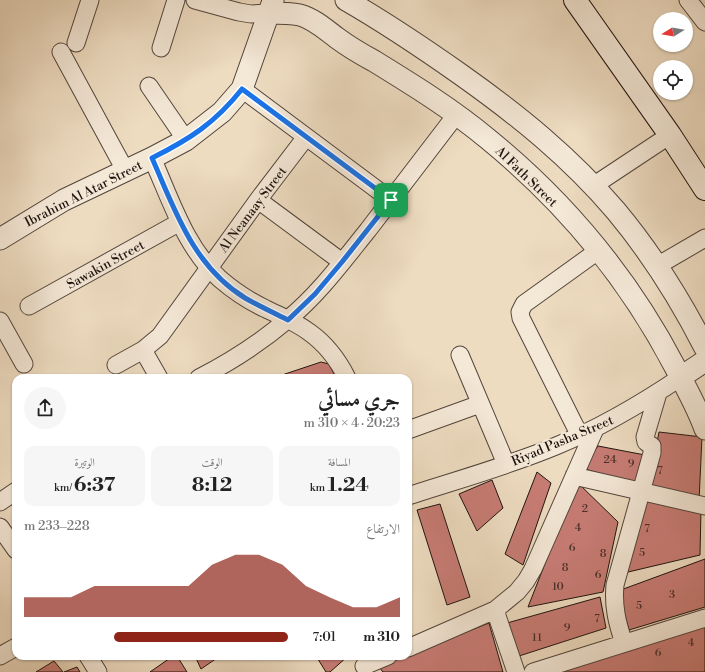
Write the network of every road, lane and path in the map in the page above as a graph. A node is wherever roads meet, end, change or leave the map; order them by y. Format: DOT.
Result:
graph roads {
  1 [pos="90,0"];
  2 [pos="176,0"];
  3 [pos="196,0"];
  4 [pos="346,0"];
  5 [pos="575,0"];
  6 [pos="688,0"];
  7 [pos="271,6"];
  8 [pos="705,22"];
  9 [pos="76,43"];
  10 [pos="161,48"];
  11 [pos="61,52"];
  12 [pos="149,86"];
  13 [pos="242,89"];
  14 [pos="456,115"];
  15 [pos="670,135"];
  16 [pos="306,137"];
  17 [pos="186,140"];
  18 [pos="152,158"];
  19 [pos="125,170"];
  20 [pos="593,186"];
  21 [pos="705,189"];
  22 [pos="258,200"];
  23 [pos="391,200"];
  24 [pos="180,222"];
  25 [pos="705,238"];
  26 [pos="0,239"];
  27 [pos="599,250"];
  28 [pos="342,262"];
  29 [pos="657,266"];
  30 [pos="209,267"];
  31 [pos="29,306"];
  32 [pos="288,320"];
  33 [pos="0,321"];
  34 [pos="705,348"];
  35 [pos="143,350"];
  36 [pos="460,355"];
  37 [pos="705,361"];
  38 [pos="24,364"];
  39 [pos="116,365"];
  40 [pos="157,374"];
  41 [pos="207,374"];
  42 [pos="345,374"];
  43 [pos="681,377"];
  44 [pos="658,393"];
  45 [pos="480,404"];
  46 [pos="412,429"];
  47 [pos="705,429"];
  48 [pos="587,432"];
  49 [pos="506,464"];
  50 [pos="574,476"];
  51 [pos="641,491"];
  52 [pos="12,494"];
  53 [pos="412,495"];
  54 [pos="0,502"];
  55 [pos="705,506"];
  56 [pos="0,527"];
  57 [pos="12,544"];
  58 [pos="495,610"];
  59 [pos="705,618"];
  60 [pos="624,643"];
  61 [pos="412,646"];
  62 [pos="12,649"];
  63 [pos="0,656"];
  64 [pos="90,660"];
  65 [pos="377,660"];
  66 [pos="363,665"];
  67 [pos="98,672"];
  68 [pos="516,672"];
  69 [pos="533,672"];
  1 -- 9 [label="street"];
  2 -- 10 [label="street"];
  3 -- 7 [label="street"];
  4 -- 20 [label="street"];
  5 -- 15 [label="main road"];
  6 -- 8 [label="street"];
  7 -- 13 [label="street, Ibrahim Al Atar Street"];
  7 -- 14 [label="street, Al Fath Street"];
  11 -- 19 [label="street"];
  12 -- 17 [label="street"];
  13 -- 16 [label="street"];
  13 -- 17 [label="street, Ibrahim Al Atar Street"];
  14 -- 23 [label="street"];
  14 -- 27 [label="street, Al Fath Street"];
  15 -- 20 [label="street"];
  15 -- 21 [label="main road"];
  16 -- 22 [label="street, Al Neanaay Street"];
  16 -- 23 [label="street"];
  17 -- 18 [label="street, Ibrahim Al Atar Street"];
  18 -- 19 [label="street, Ibrahim Al Atar Street"];
  18 -- 24 [label="street"];
  19 -- 26 [label="street, Ibrahim Al Atar Street"];
  20 -- 29 [label="street"];
  22 -- 28 [label="street"];
  22 -- 30 [label="street, Al Neanaay Street"];
  23 -- 28 [label="street"];
  24 -- 30 [label="street"];
  24 -- 31 [label="street, Sawakin Street"];
  25 -- 29 [label="street"];
  27 -- 43 [label="street, Al Fath Street"];
  27 -- 48 [label="street"];
  28 -- 32 [label="street"];
  29 -- 34 [label="street"];
  30 -- 32 [label="street"];
  30 -- 35 [label="street, Al Neanaay Street"];
  32 -- 41 [label="street"];
  32 -- 42 [label="street"];
  33 -- 38 [label="street"];
  35 -- 39 [label="street, Al Neanaay Street"];
  35 -- 40 [label="street"];
  36 -- 45 [label="street"];
  37 -- 43 [label="street, Riyad Pasha Street"];
  43 -- 44 [label="street, Riyad Pasha Street"];
  43 -- 47 [label="street, Al Fath Street"];
  44 -- 48 [label="street, Riyad Pasha Street"];
  44 -- 51 [label="street"];
  45 -- 46 [label="street"];
  45 -- 49 [label="street"];
  48 -- 49 [label="street, Riyad Pasha Street"];
  48 -- 50 [label="street"];
  49 -- 53 [label="street, Riyad Pasha Street"];
  50 -- 51 [label="street"];
  50 -- 58 [label="street"];
  51 -- 55 [label="street"];
  51 -- 60 [label="street"];
  52 -- 54 [label="street"];
  56 -- 57 [label="street"];
  58 -- 61 [label="street"];
  58 -- 68 [label="street"];
  59 -- 60 [label="street"];
  60 -- 69 [label="street"];
  62 -- 63 [label="street"];
  64 -- 67 [label="street"];
  65 -- 66 [label="street"];
}
